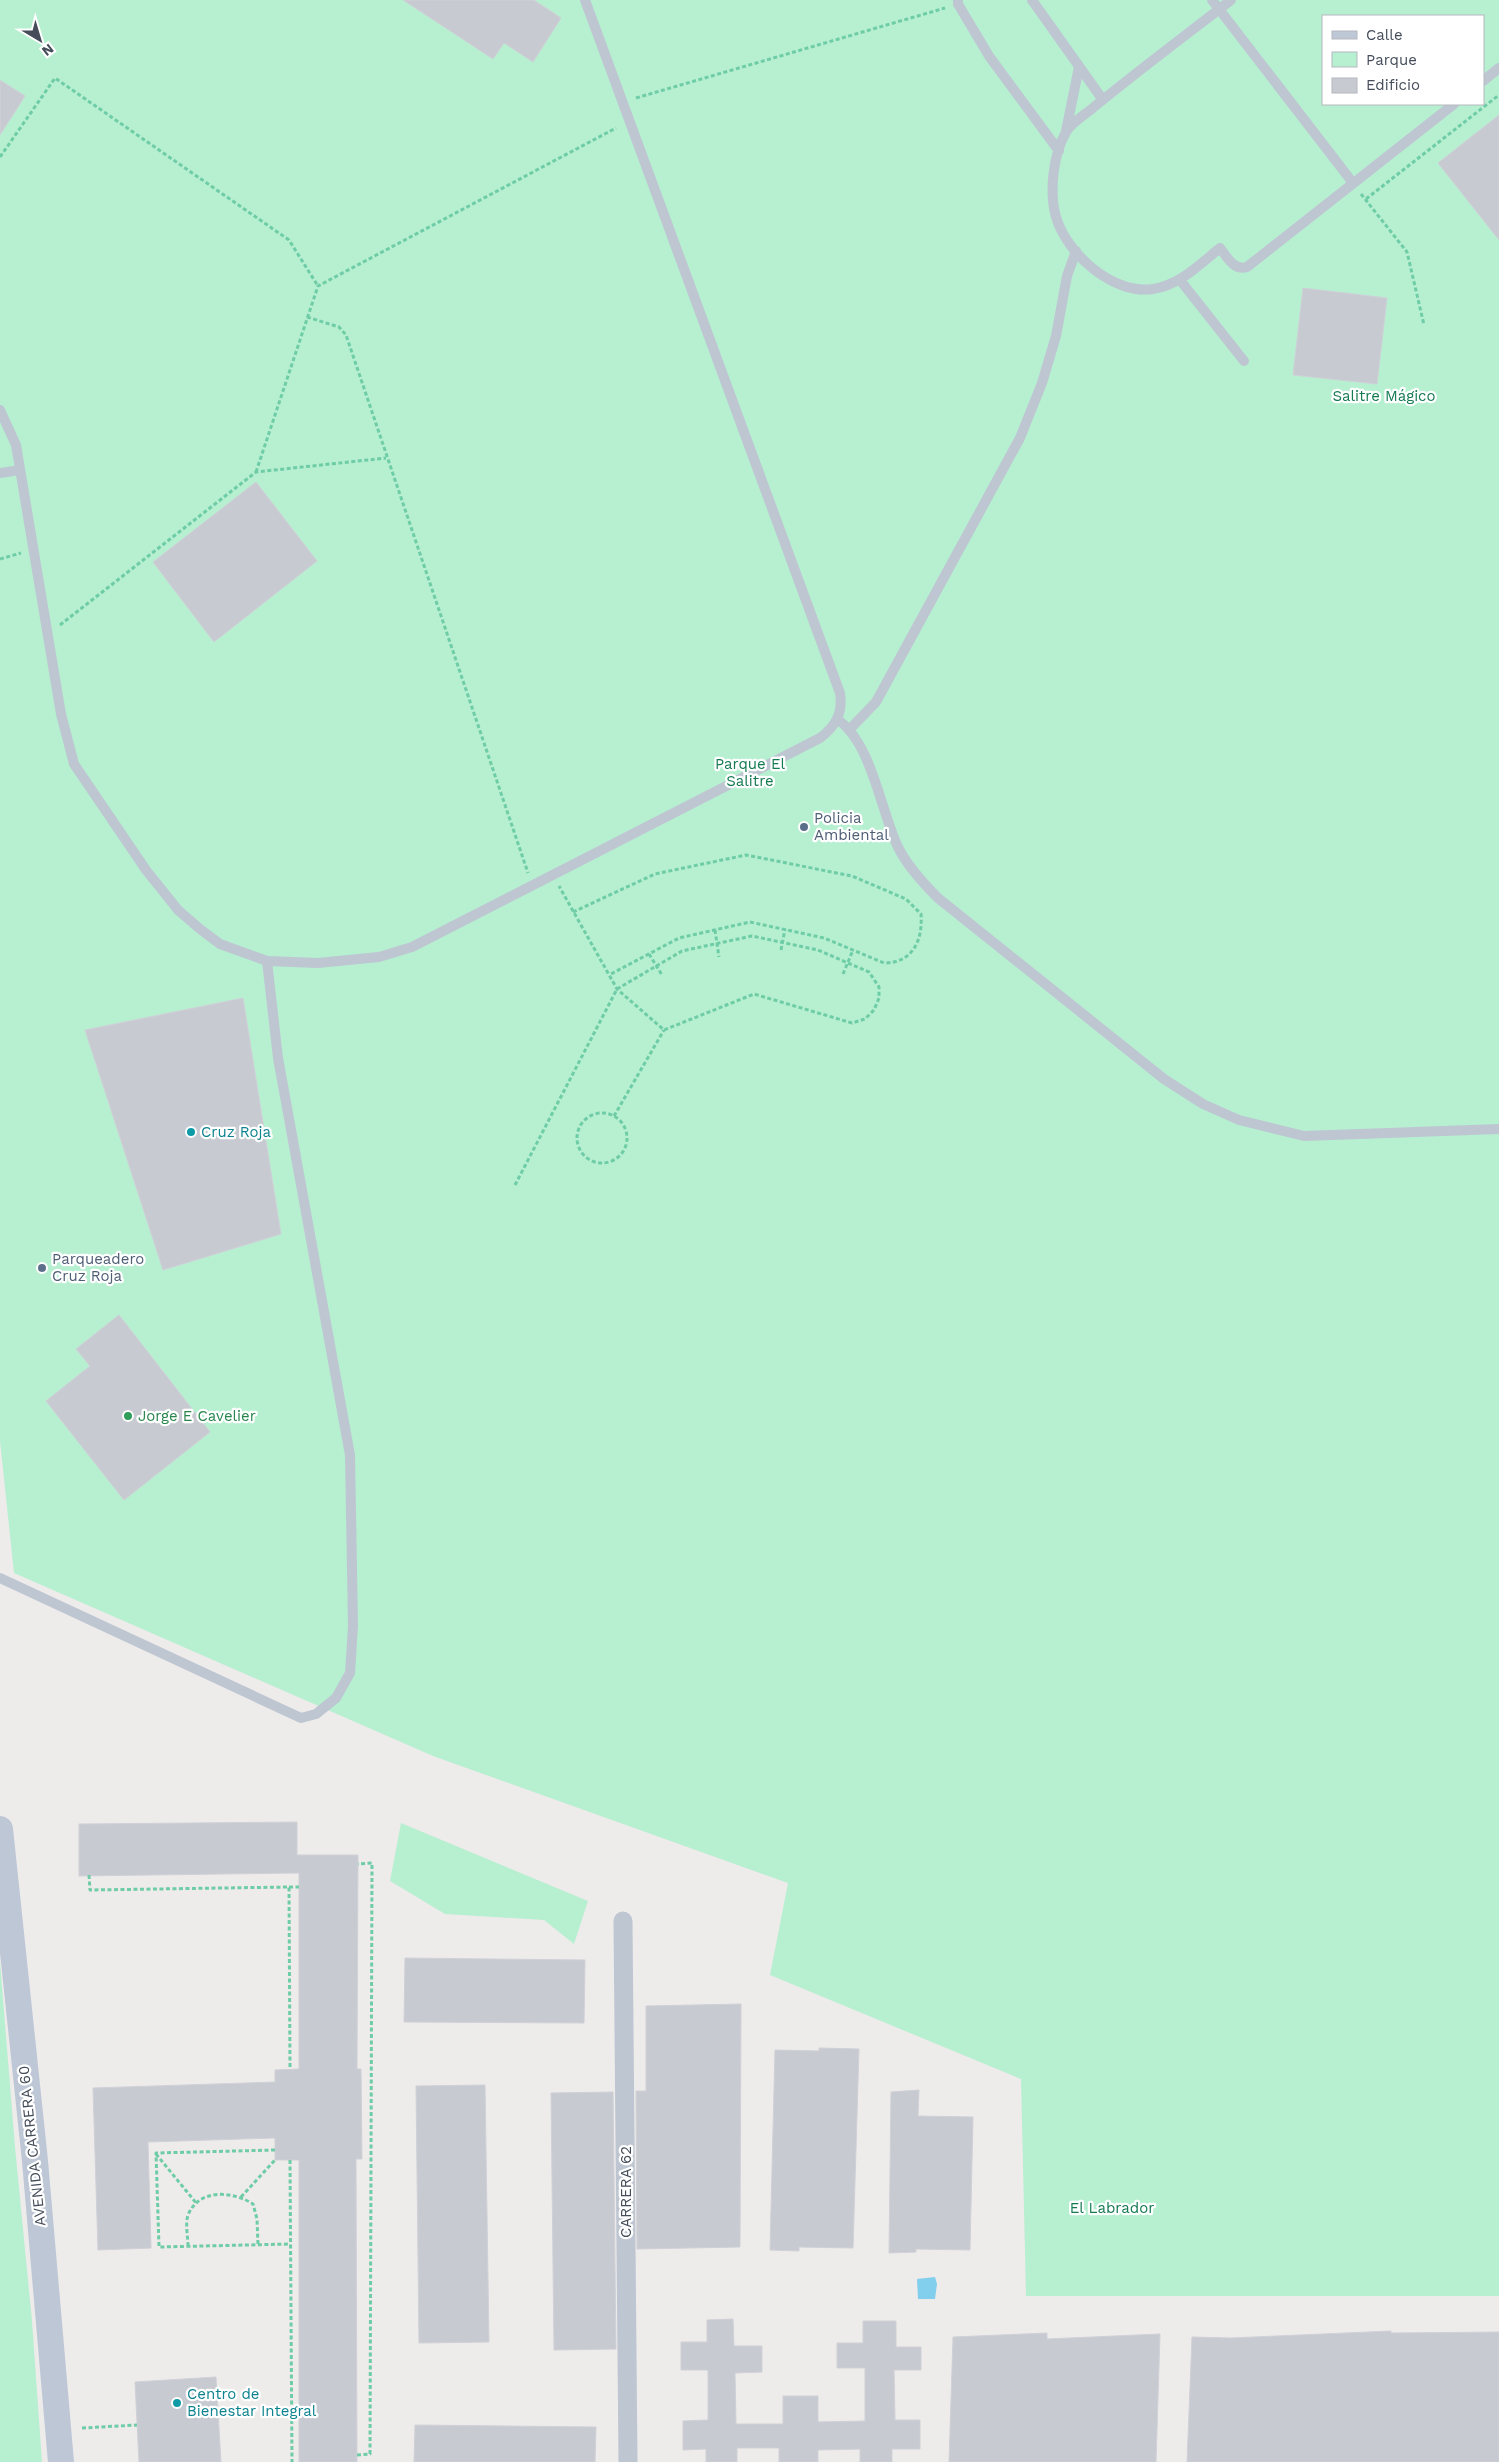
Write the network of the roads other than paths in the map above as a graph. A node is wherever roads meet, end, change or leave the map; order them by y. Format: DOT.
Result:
graph roads {
  1 [pos="585,0"];
  2 [pos="1032,0"];
  3 [pos="1212,0"];
  4 [pos="1231,0"];
  5 [pos="958,2"];
  6 [pos="1219,9"];
  7 [pos="1079,67"];
  8 [pos="1499,68"];
  9 [pos="1484,80"];
  10 [pos="1103,100"];
  11 [pos="1453,105"];
  12 [pos="1066,131"];
  13 [pos="1059,151"];
  14 [pos="1353,184"];
  15 [pos="1076,250"];
  16 [pos="1180,280"];
  17 [pos="1244,361"];
  18 [pos="0,410"];
  19 [pos="20,470"];
  20 [pos="0,473"];
  21 [pos="837,719"];
  22 [pos="850,729"];
  23 [pos="267,961"];
  24 [pos="1499,1129"];
  25 [pos="0,1578"];
  26 [pos="0,1830"];
  27 [pos="624,1921"];
  28 [pos="61,2462"];
  29 [pos="628,2462"];
  1 -- 21 [label="lane"];
  2 -- 7 [label="lane"];
  3 -- 6 [label="lane"];
  4 -- 6 [label="lane"];
  5 -- 13 [label="lane"];
  6 -- 10 [label="lane"];
  6 -- 14 [label="lane"];
  7 -- 10 [label="lane"];
  7 -- 12 [label="lane"];
  8 -- 9 [label="lane"];
  10 -- 12 [label="lane"];
  11 -- 14 [label="lane"];
  12 -- 13 [label="lane"];
  13 -- 15 [label="lane"];
  14 -- 16 [label="lane"];
  15 -- 16 [label="lane"];
  15 -- 22 [label="lane"];
  16 -- 17 [label="lane"];
  18 -- 19 [label="lane"];
  19 -- 20 [label="lane"];
  19 -- 23 [label="lane"];
  21 -- 22 [label="lane"];
  21 -- 23 [label="lane"];
  22 -- 24 [label="lane"];
  23 -- 25 [label="lane"];
  26 -- 28 [label="main road, AVENIDA CARRERA 60"];
  27 -- 29 [label="street, CARRERA 62"];
}
